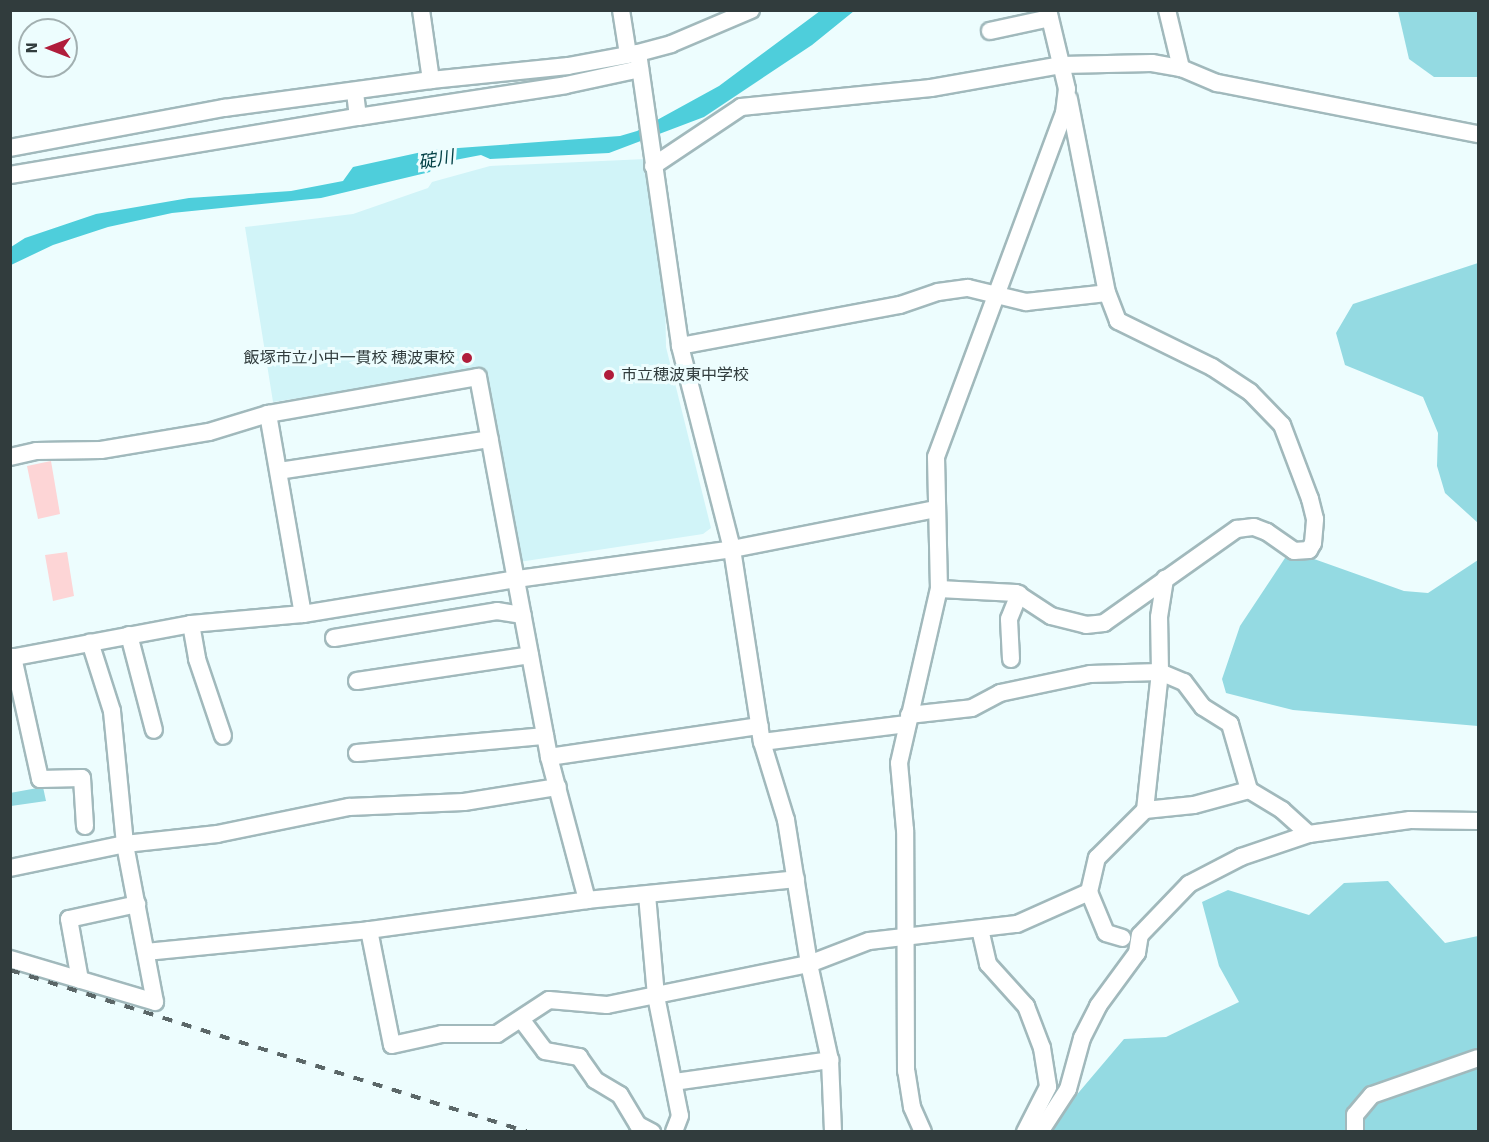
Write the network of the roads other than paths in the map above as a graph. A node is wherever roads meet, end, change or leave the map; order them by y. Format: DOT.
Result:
graph roads {
  1 [pos="421,10"];
  2 [pos="621,10"];
  3 [pos="1167,10"];
  4 [pos="742,13"];
  5 [pos="1049,14"];
  6 [pos="990,31"];
  7 [pos="635,59"];
  8 [pos="1062,65"];
  9 [pos="1181,68"];
  10 [pos="431,80"];
  11 [pos="1067,90"];
  12 [pos="355,91"];
  13 [pos="358,117"];
  14 [pos="1479,134"];
  15 [pos="10,148"];
  16 [pos="652,159"];
  17 [pos="10,176"];
  18 [pos="1107,293"];
  19 [pos="997,296"];
  20 [pos="680,346"];
  21 [pos="268,414"];
  22 [pos="490,439"];
  23 [pos="10,457"];
  24 [pos="279,471"];
  25 [pos="936,509"];
  26 [pos="732,549"];
  27 [pos="1165,578"];
  28 [pos="517,579"];
  29 [pos="939,589"];
  30 [pos="1019,594"];
  31 [pos="303,614"];
  32 [pos="523,615"];
  33 [pos="191,624"];
  34 [pos="129,635"];
  35 [pos="334,638"];
  36 [pos="90,642"];
  37 [pos="530,655"];
  38 [pos="12,658"];
  39 [pos="1011,659"];
  40 [pos="1160,672"];
  41 [pos="357,681"];
  42 [pos="908,719"];
  43 [pos="154,730"];
  44 [pos="761,734"];
  45 [pos="223,736"];
  46 [pos="545,736"];
  47 [pos="357,753"];
  48 [pos="549,757"];
  49 [pos="558,787"];
  50 [pos="1249,790"];
  51 [pos="1145,810"];
  52 [pos="1479,821"];
  53 [pos="86,826"];
  54 [pos="1309,834"];
  55 [pos="125,844"];
  56 [pos="10,868"];
  57 [pos="796,879"];
  58 [pos="1089,892"];
  59 [pos="647,895"];
  60 [pos="587,900"];
  61 [pos="137,904"];
  62 [pos="980,929"];
  63 [pos="369,930"];
  64 [pos="907,938"];
  65 [pos="1122,938"];
  66 [pos="146,952"];
  67 [pos="10,959"];
  68 [pos="809,964"];
  69 [pos="80,980"];
  70 [pos="656,996"];
  71 [pos="521,1019"];
  72 [pos="1479,1058"];
  73 [pos="830,1060"];
  74 [pos="674,1082"];
  75 [pos="652,1131"];
  76 [pos="674,1131"];
  77 [pos="833,1131"];
  78 [pos="923,1131"];
  79 [pos="1025,1131"];
  80 [pos="1040,1131"];
  81 [pos="1355,1131"];
  1 -- 10 [label="street"];
  2 -- 7 [label="street"];
  3 -- 9 [label="street"];
  4 -- 7 [label="street"];
  5 -- 6 [label="street"];
  5 -- 8 [label="street"];
  7 -- 10 [label="street"];
  7 -- 13 [label="street"];
  7 -- 16 [label="street"];
  8 -- 9 [label="street"];
  8 -- 11 [label="street"];
  8 -- 16 [label="street"];
  9 -- 14 [label="street"];
  10 -- 12 [label="street"];
  11 -- 18 [label="street"];
  11 -- 19 [label="street"];
  12 -- 13 [label="street"];
  12 -- 15 [label="street"];
  13 -- 17 [label="street"];
  16 -- 20 [label="street"];
  18 -- 19 [label="street"];
  18 -- 27 [label="street"];
  19 -- 20 [label="street"];
  19 -- 25 [label="street"];
  20 -- 26 [label="street"];
  21 -- 22 [label="street"];
  21 -- 23 [label="street"];
  21 -- 24 [label="street"];
  22 -- 24 [label="street"];
  22 -- 28 [label="street"];
  24 -- 31 [label="street"];
  25 -- 26 [label="street"];
  25 -- 29 [label="street"];
  26 -- 28 [label="street"];
  26 -- 44 [label="street"];
  27 -- 30 [label="street"];
  27 -- 40 [label="street"];
  28 -- 31 [label="street"];
  28 -- 32 [label="street"];
  29 -- 30 [label="street"];
  29 -- 42 [label="street"];
  30 -- 39 [label="street"];
  31 -- 33 [label="street"];
  32 -- 35 [label="street"];
  32 -- 37 [label="street"];
  33 -- 34 [label="street"];
  33 -- 45 [label="street"];
  34 -- 36 [label="street"];
  34 -- 43 [label="street"];
  36 -- 38 [label="street"];
  36 -- 55 [label="street"];
  37 -- 41 [label="street"];
  37 -- 46 [label="street"];
  38 -- 53 [label="street"];
  40 -- 42 [label="street"];
  40 -- 50 [label="street"];
  40 -- 51 [label="street"];
  42 -- 44 [label="street"];
  42 -- 64 [label="street"];
  44 -- 48 [label="street"];
  44 -- 57 [label="street"];
  46 -- 47 [label="street"];
  46 -- 48 [label="street"];
  48 -- 49 [label="street"];
  49 -- 55 [label="street"];
  49 -- 60 [label="street"];
  50 -- 51 [label="street"];
  50 -- 54 [label="street"];
  51 -- 58 [label="street"];
  52 -- 54 [label="street"];
  54 -- 80 [label="street"];
  55 -- 56 [label="street"];
  55 -- 61 [label="street"];
  57 -- 59 [label="street"];
  57 -- 68 [label="street"];
  58 -- 62 [label="street"];
  58 -- 65 [label="street"];
  59 -- 60 [label="street"];
  59 -- 70 [label="street"];
  60 -- 63 [label="street"];
  61 -- 66 [label="street"];
  61 -- 69 [label="street"];
  62 -- 64 [label="street"];
  62 -- 79 [label="street"];
  63 -- 66 [label="street"];
  63 -- 71 [label="street"];
  64 -- 68 [label="street"];
  64 -- 78 [label="street"];
  66 -- 69 [label="street"];
  67 -- 69 [label="street"];
  68 -- 70 [label="street"];
  68 -- 73 [label="street"];
  70 -- 71 [label="street"];
  70 -- 74 [label="street"];
  71 -- 75 [label="street"];
  72 -- 81 [label="street"];
  73 -- 74 [label="street"];
  73 -- 77 [label="street"];
  74 -- 76 [label="street"];
}
